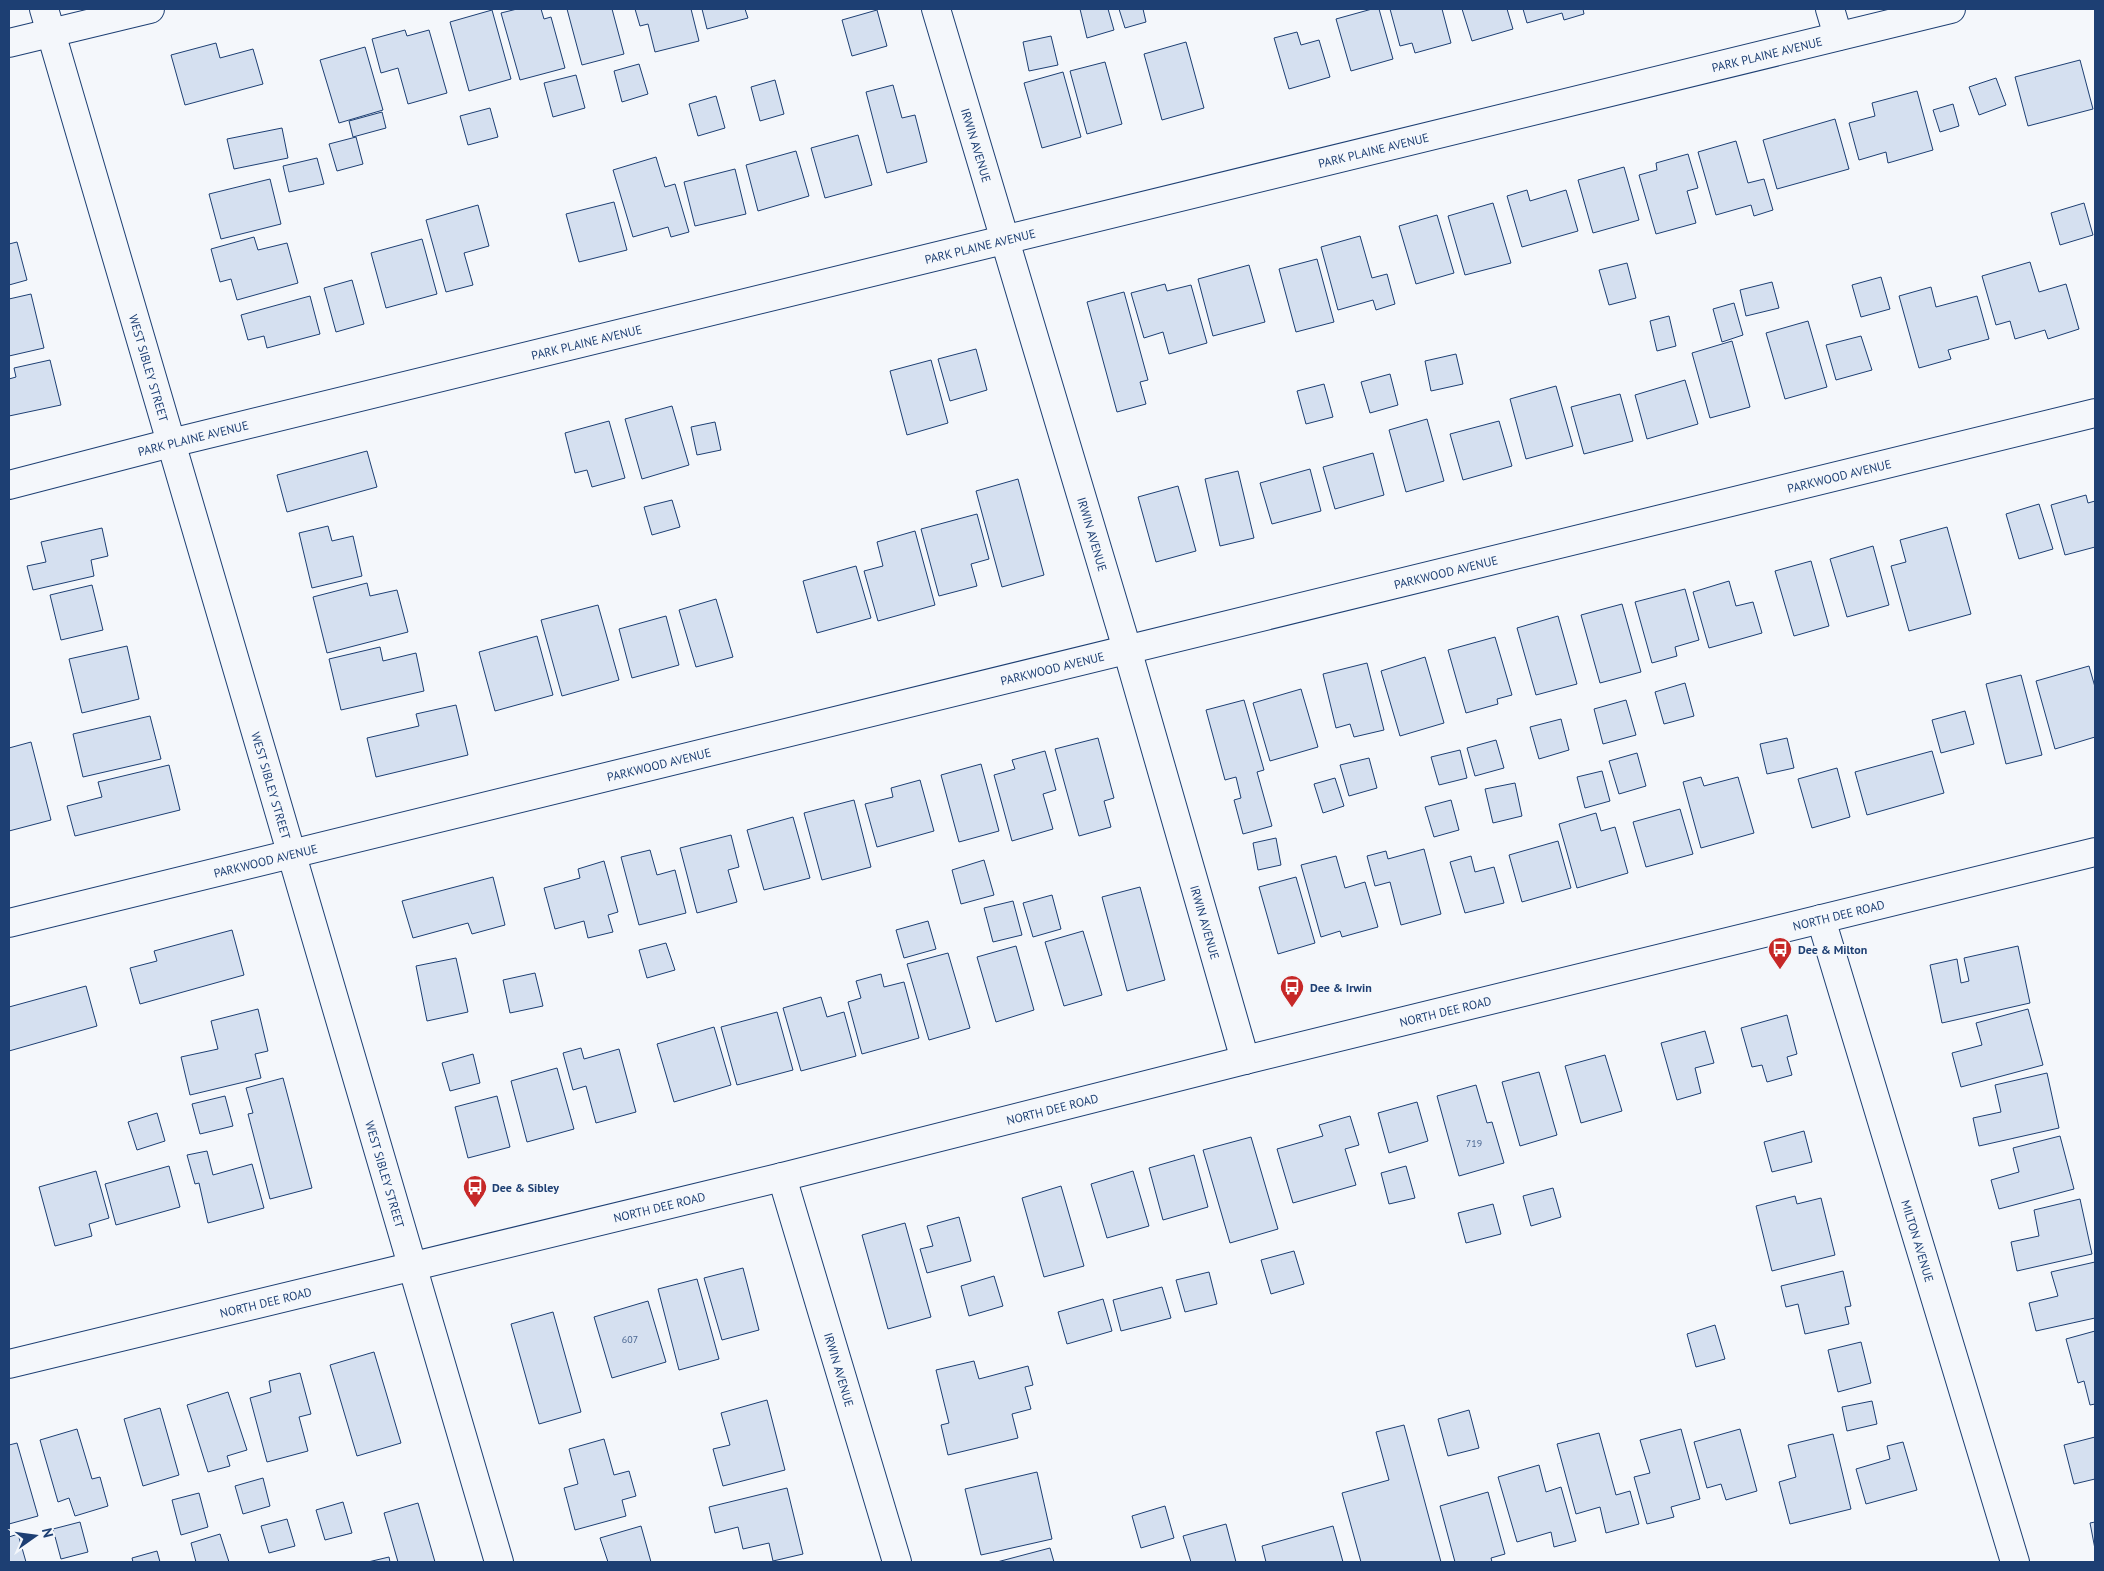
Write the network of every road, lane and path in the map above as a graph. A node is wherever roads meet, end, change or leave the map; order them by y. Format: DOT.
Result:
graph roads {
  1 [pos="150,9"];
  2 [pos="936,9"];
  3 [pos="1830,9"];
  4 [pos="1951,9"];
  5 [pos="47,21"];
  6 [pos="1838,36"];
  7 [pos="9,44"];
  8 [pos="1004,240"];
  9 [pos="2095,413"];
  10 [pos="171,443"];
  11 [pos="9,484"];
  12 [pos="1127,649"];
  13 [pos="2095,852"];
  14 [pos="292,854"];
  15 [pos="1822,919"];
  16 [pos="9,923"];
  17 [pos="1245,1060"];
  18 [pos="782,1177"];
  19 [pos="413,1265"];
  20 [pos="9,1364"];
  21 [pos="500,1562"];
  22 [pos="896,1562"];
  23 [pos="2015,1562"];
  1 -- 5 [label="street"];
  2 -- 8 [label="street, IRWIN AVENUE"];
  3 -- 6 [label="street"];
  4 -- 6 [label="street, PARK PLAINE AVENUE"];
  5 -- 7 [label="street"];
  5 -- 10 [label="street, WEST SIBLEY STREET"];
  6 -- 8 [label="street, PARK PLAINE AVENUE"];
  8 -- 10 [label="street, PARK PLAINE AVENUE"];
  8 -- 12 [label="street, IRWIN AVENUE"];
  9 -- 12 [label="street, PARKWOOD AVENUE"];
  10 -- 11 [label="street, PARK PLAINE AVENUE"];
  10 -- 14 [label="street, WEST SIBLEY STREET"];
  12 -- 14 [label="street, PARKWOOD AVENUE"];
  12 -- 17 [label="street, IRWIN AVENUE"];
  13 -- 15 [label="street, NORTH DEE ROAD"];
  14 -- 16 [label="street, PARKWOOD AVENUE"];
  14 -- 19 [label="street, WEST SIBLEY STREET"];
  15 -- 17 [label="street, NORTH DEE ROAD"];
  15 -- 23 [label="street, MILTON AVENUE"];
  17 -- 18 [label="street, NORTH DEE ROAD"];
  18 -- 19 [label="street, NORTH DEE ROAD"];
  18 -- 22 [label="street, IRWIN AVENUE"];
  19 -- 20 [label="street, NORTH DEE ROAD"];
  19 -- 21 [label="street, WEST SIBLEY STREET"];
}
